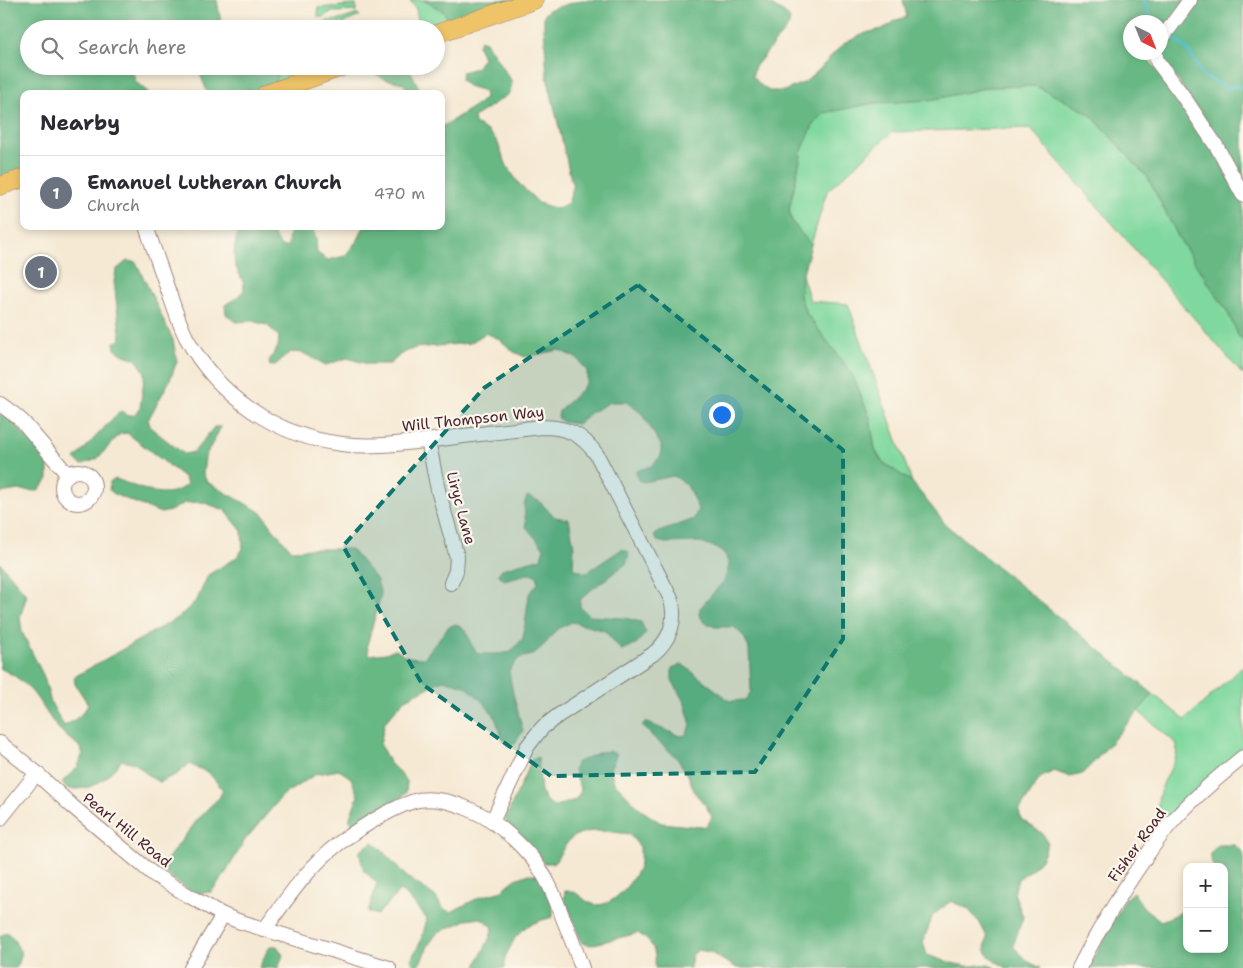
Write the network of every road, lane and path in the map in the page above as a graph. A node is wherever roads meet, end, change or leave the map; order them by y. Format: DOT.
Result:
graph roads {
  1 [pos="534,0"];
  2 [pos="1190,0"];
  3 [pos="1168,30"];
  4 [pos="445,31"];
  5 [pos="1157,60"];
  6 [pos="320,75"];
  7 [pos="277,90"];
  8 [pos="20,179"];
  9 [pos="0,186"];
  10 [pos="1243,195"];
  11 [pos="147,230"];
  12 [pos="0,404"];
  13 [pos="428,440"];
  14 [pos="68,475"];
  15 [pos="451,583"];
  16 [pos="0,743"];
  17 [pos="1243,758"];
  18 [pos="37,773"];
  19 [pos="0,819"];
  20 [pos="492,822"];
  21 [pos="223,915"];
  22 [pos="264,930"];
  23 [pos="191,968"];
  24 [pos="389,968"];
  25 [pos="582,968"];
  26 [pos="1079,968"];
  1 -- 4 [label="main road"];
  2 -- 3 [label="street"];
  5 -- 10 [label="street"];
  6 -- 7 [label="main road"];
  8 -- 9 [label="main road"];
  11 -- 13 [label="street, Will Thompson Way"];
  12 -- 14 [label="street"];
  13 -- 15 [label="street, Liryc Lane"];
  13 -- 20 [label="street, Will Thompson Way"];
  16 -- 18 [label="street, Pearl Hill Road"];
  17 -- 26 [label="street, Fisher Road"];
  18 -- 19 [label="street"];
  18 -- 21 [label="street, Pearl Hill Road"];
  20 -- 22 [label="street"];
  20 -- 25 [label="street"];
  21 -- 22 [label="street, Pearl Hill Road"];
  21 -- 23 [label="street"];
  22 -- 24 [label="street, Pearl Hill Road"];
}
